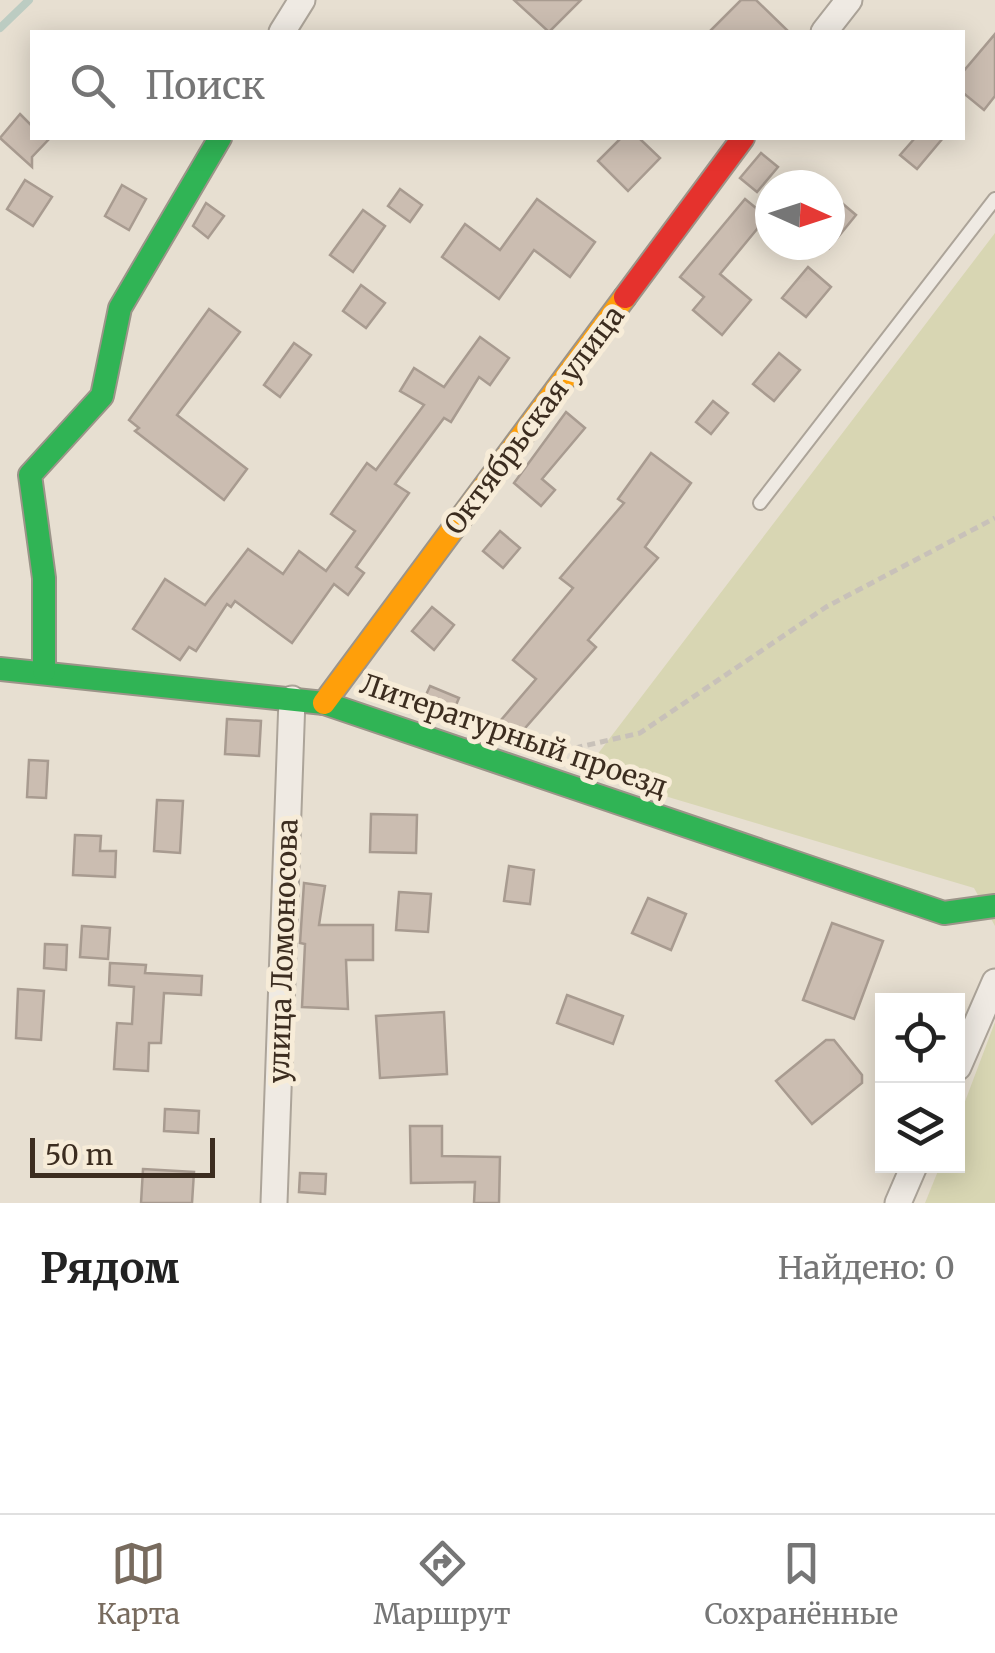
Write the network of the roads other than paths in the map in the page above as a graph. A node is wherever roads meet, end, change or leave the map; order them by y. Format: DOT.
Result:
graph roads {
  1 [pos="302,0"];
  2 [pos="849,0"];
  3 [pos="283,30"];
  4 [pos="826,30"];
  5 [pos="219,140"];
  6 [pos="742,140"];
  7 [pos="995,199"];
  8 [pos="760,503"];
  9 [pos="0,669"];
  10 [pos="44,671"];
  11 [pos="292,699"];
  12 [pos="324,703"];
  13 [pos="995,906"];
  14 [pos="995,982"];
  15 [pos="965,1051"];
  16 [pos="911,1173"];
  17 [pos="274,1203"];
  18 [pos="898,1203"];
  1 -- 3 [label="street"];
  2 -- 4 [label="street"];
  5 -- 10 [label="street"];
  6 -- 12 [label="street, Октябрьская улица"];
  7 -- 8 [label="lane"];
  9 -- 10 [label="street, Литературный проезд"];
  10 -- 11 [label="street, Литературный проезд"];
  11 -- 12 [label="street, Литературный проезд"];
  11 -- 17 [label="street, улица Ломоносова"];
  12 -- 13 [label="street, Литературный проезд"];
  14 -- 15 [label="street"];
  16 -- 18 [label="street"];
}
